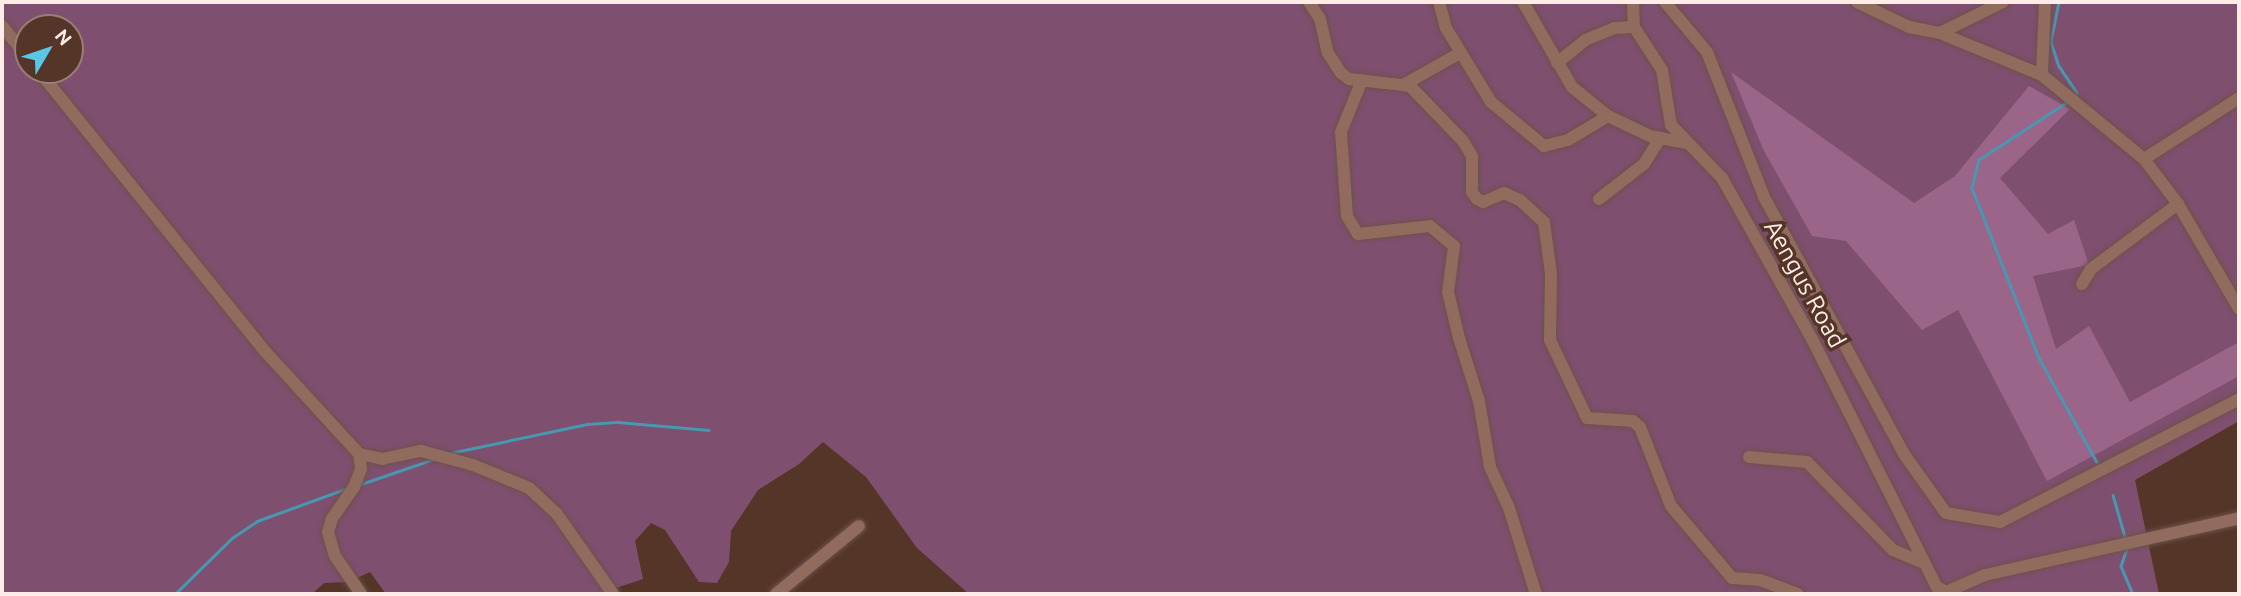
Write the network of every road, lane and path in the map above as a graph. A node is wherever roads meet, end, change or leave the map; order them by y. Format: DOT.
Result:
graph roads {
  1 [pos="1309,2"];
  2 [pos="1439,2"];
  3 [pos="1523,2"];
  4 [pos="1633,2"];
  5 [pos="1665,2"];
  6 [pos="1857,2"];
  7 [pos="2003,2"];
  8 [pos="2045,2"];
  9 [pos="2,26"];
  10 [pos="1634,27"];
  11 [pos="1940,33"];
  12 [pos="14,41"];
  13 [pos="1460,54"];
  14 [pos="1557,63"];
  15 [pos="2042,75"];
  16 [pos="1362,80"];
  17 [pos="49,84"];
  18 [pos="1405,84"];
  19 [pos="2239,98"];
  20 [pos="1608,116"];
  21 [pos="1660,138"];
  22 [pos="1686,143"];
  23 [pos="2144,159"];
  24 [pos="1599,199"];
  25 [pos="2178,204"];
  26 [pos="2082,284"];
  27 [pos="2239,309"];
  28 [pos="2239,399"];
  29 [pos="359,454"];
  30 [pos="1749,457"];
  31 [pos="2239,518"];
  32 [pos="859,526"];
  33 [pos="1924,563"];
  34 [pos="1946,592"];
  35 [pos="361,594"];
  36 [pos="613,594"];
  37 [pos="776,594"];
  38 [pos="1536,594"];
  39 [pos="1798,594"];
  40 [pos="1926,594"];
  1 -- 16 [label="street"];
  2 -- 13 [label="street"];
  3 -- 14 [label="street"];
  4 -- 10 [label="street"];
  5 -- 28 [label="street"];
  6 -- 11 [label="street"];
  7 -- 11 [label="street"];
  8 -- 15 [label="street"];
  9 -- 12 [label="street"];
  10 -- 14 [label="street"];
  10 -- 22 [label="street, Aengus Road"];
  11 -- 15 [label="street"];
  13 -- 18 [label="street"];
  13 -- 20 [label="street"];
  14 -- 20 [label="street"];
  15 -- 23 [label="street"];
  16 -- 18 [label="street"];
  16 -- 38 [label="street"];
  17 -- 29 [label="street"];
  18 -- 39 [label="street"];
  19 -- 23 [label="street"];
  20 -- 21 [label="street"];
  21 -- 22 [label="street"];
  21 -- 24 [label="street"];
  22 -- 33 [label="street, Aengus Road"];
  23 -- 25 [label="street"];
  25 -- 26 [label="street"];
  25 -- 27 [label="street"];
  29 -- 35 [label="street"];
  29 -- 36 [label="street"];
  30 -- 33 [label="street"];
  31 -- 34 [label="street"];
  32 -- 37 [label="street"];
  33 -- 34 [label="street, Aengus Road"];
  34 -- 40 [label="street"];
}
